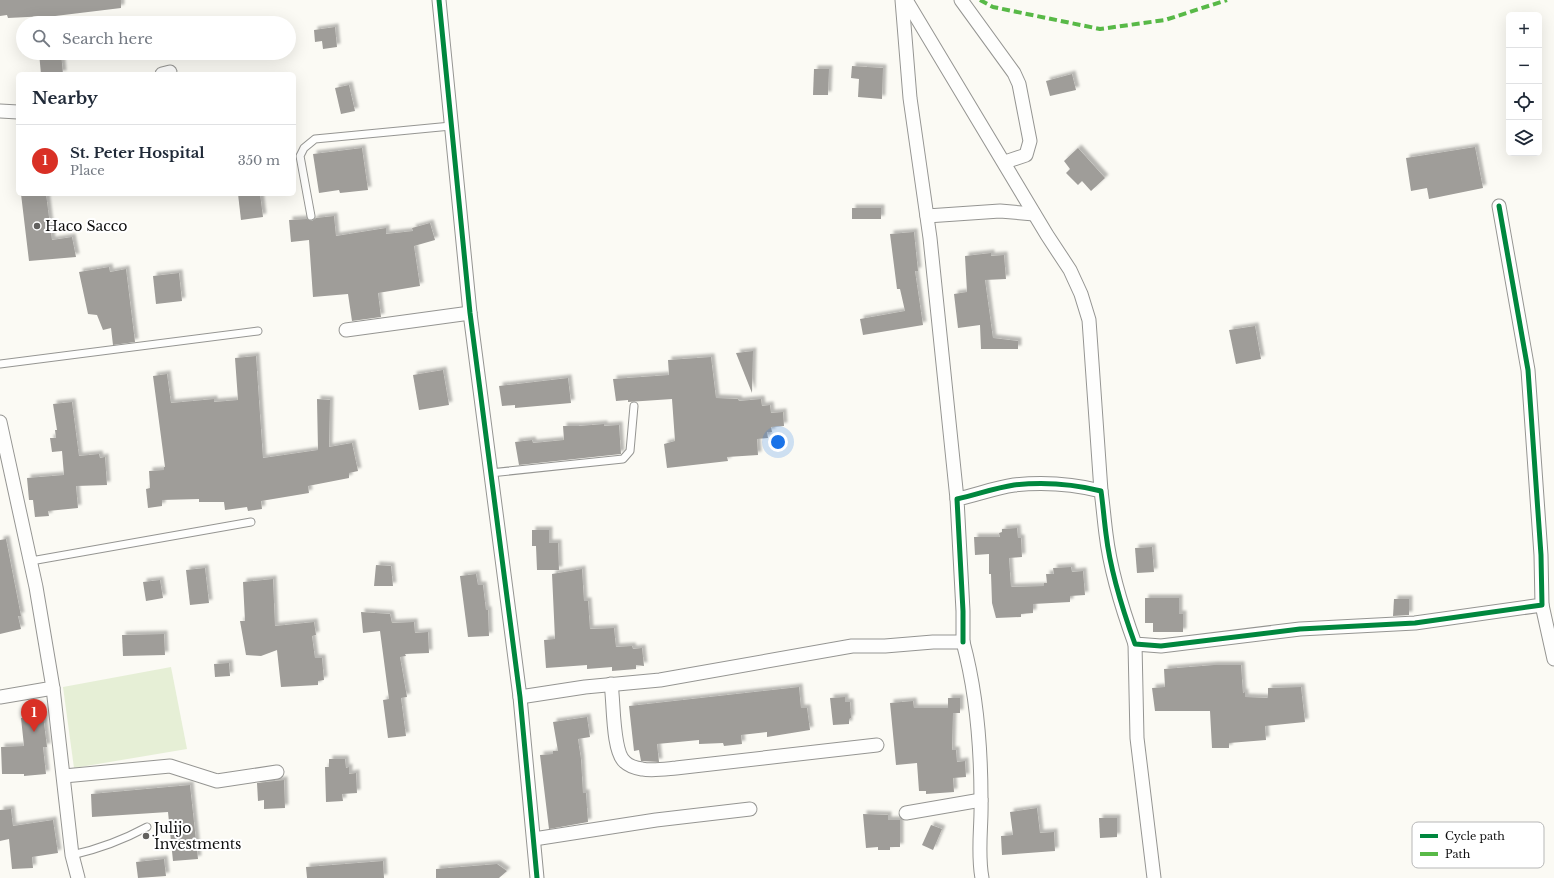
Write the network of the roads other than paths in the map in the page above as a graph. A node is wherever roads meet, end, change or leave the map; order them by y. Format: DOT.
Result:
graph roads {
  1 [pos="439,0"];
  2 [pos="902,0"];
  3 [pos="906,0"];
  4 [pos="961,0"];
  5 [pos="0,111"];
  6 [pos="16,112"];
  7 [pos="451,126"];
  8 [pos="1004,162"];
  9 [pos="1499,206"];
  10 [pos="1034,214"];
  11 [pos="311,216"];
  12 [pos="927,216"];
  13 [pos="470,313"];
  14 [pos="346,330"];
  15 [pos="258,331"];
  16 [pos="0,364"];
  17 [pos="634,406"];
  18 [pos="0,422"];
  19 [pos="490,473"];
  20 [pos="1101,490"];
  21 [pos="957,499"];
  22 [pos="251,522"];
  23 [pos="31,561"];
  24 [pos="1542,605"];
  25 [pos="963,642"];
  26 [pos="1136,644"];
  27 [pos="1554,659"];
  28 [pos="611,684"];
  29 [pos="53,688"];
  30 [pos="0,697"];
  31 [pos="520,697"];
  32 [pos="876,745"];
  33 [pos="277,772"];
  34 [pos="64,776"];
  35 [pos="981,800"];
  36 [pos="750,810"];
  37 [pos="906,813"];
  38 [pos="147,827"];
  39 [pos="534,839"];
  40 [pos="72,855"];
  41 [pos="78,878"];
  42 [pos="537,878"];
  43 [pos="982,878"];
  44 [pos="1154,878"];
  1 -- 7 [label="street"];
  2 -- 12 [label="street"];
  3 -- 8 [label="street"];
  4 -- 8 [label="street"];
  5 -- 6 [label="street"];
  7 -- 11 [label="lane"];
  7 -- 13 [label="street"];
  8 -- 10 [label="street"];
  9 -- 24 [label="street"];
  10 -- 12 [label="street"];
  10 -- 20 [label="street"];
  12 -- 21 [label="street"];
  13 -- 14 [label="street"];
  13 -- 19 [label="street"];
  15 -- 16 [label="lane"];
  17 -- 19 [label="lane"];
  18 -- 23 [label="street"];
  19 -- 31 [label="street"];
  20 -- 21 [label="street"];
  20 -- 26 [label="street"];
  21 -- 25 [label="street"];
  22 -- 23 [label="lane"];
  23 -- 29 [label="street"];
  24 -- 26 [label="street"];
  24 -- 27 [label="street"];
  25 -- 28 [label="street"];
  25 -- 35 [label="street"];
  26 -- 44 [label="street"];
  28 -- 31 [label="street"];
  28 -- 32 [label="street"];
  29 -- 30 [label="street"];
  29 -- 34 [label="street"];
  31 -- 39 [label="street"];
  33 -- 34 [label="street"];
  34 -- 40 [label="street"];
  35 -- 37 [label="street"];
  35 -- 43 [label="street"];
  36 -- 39 [label="street"];
  38 -- 40 [label="lane"];
  39 -- 42 [label="street"];
  40 -- 41 [label="street"];
}
